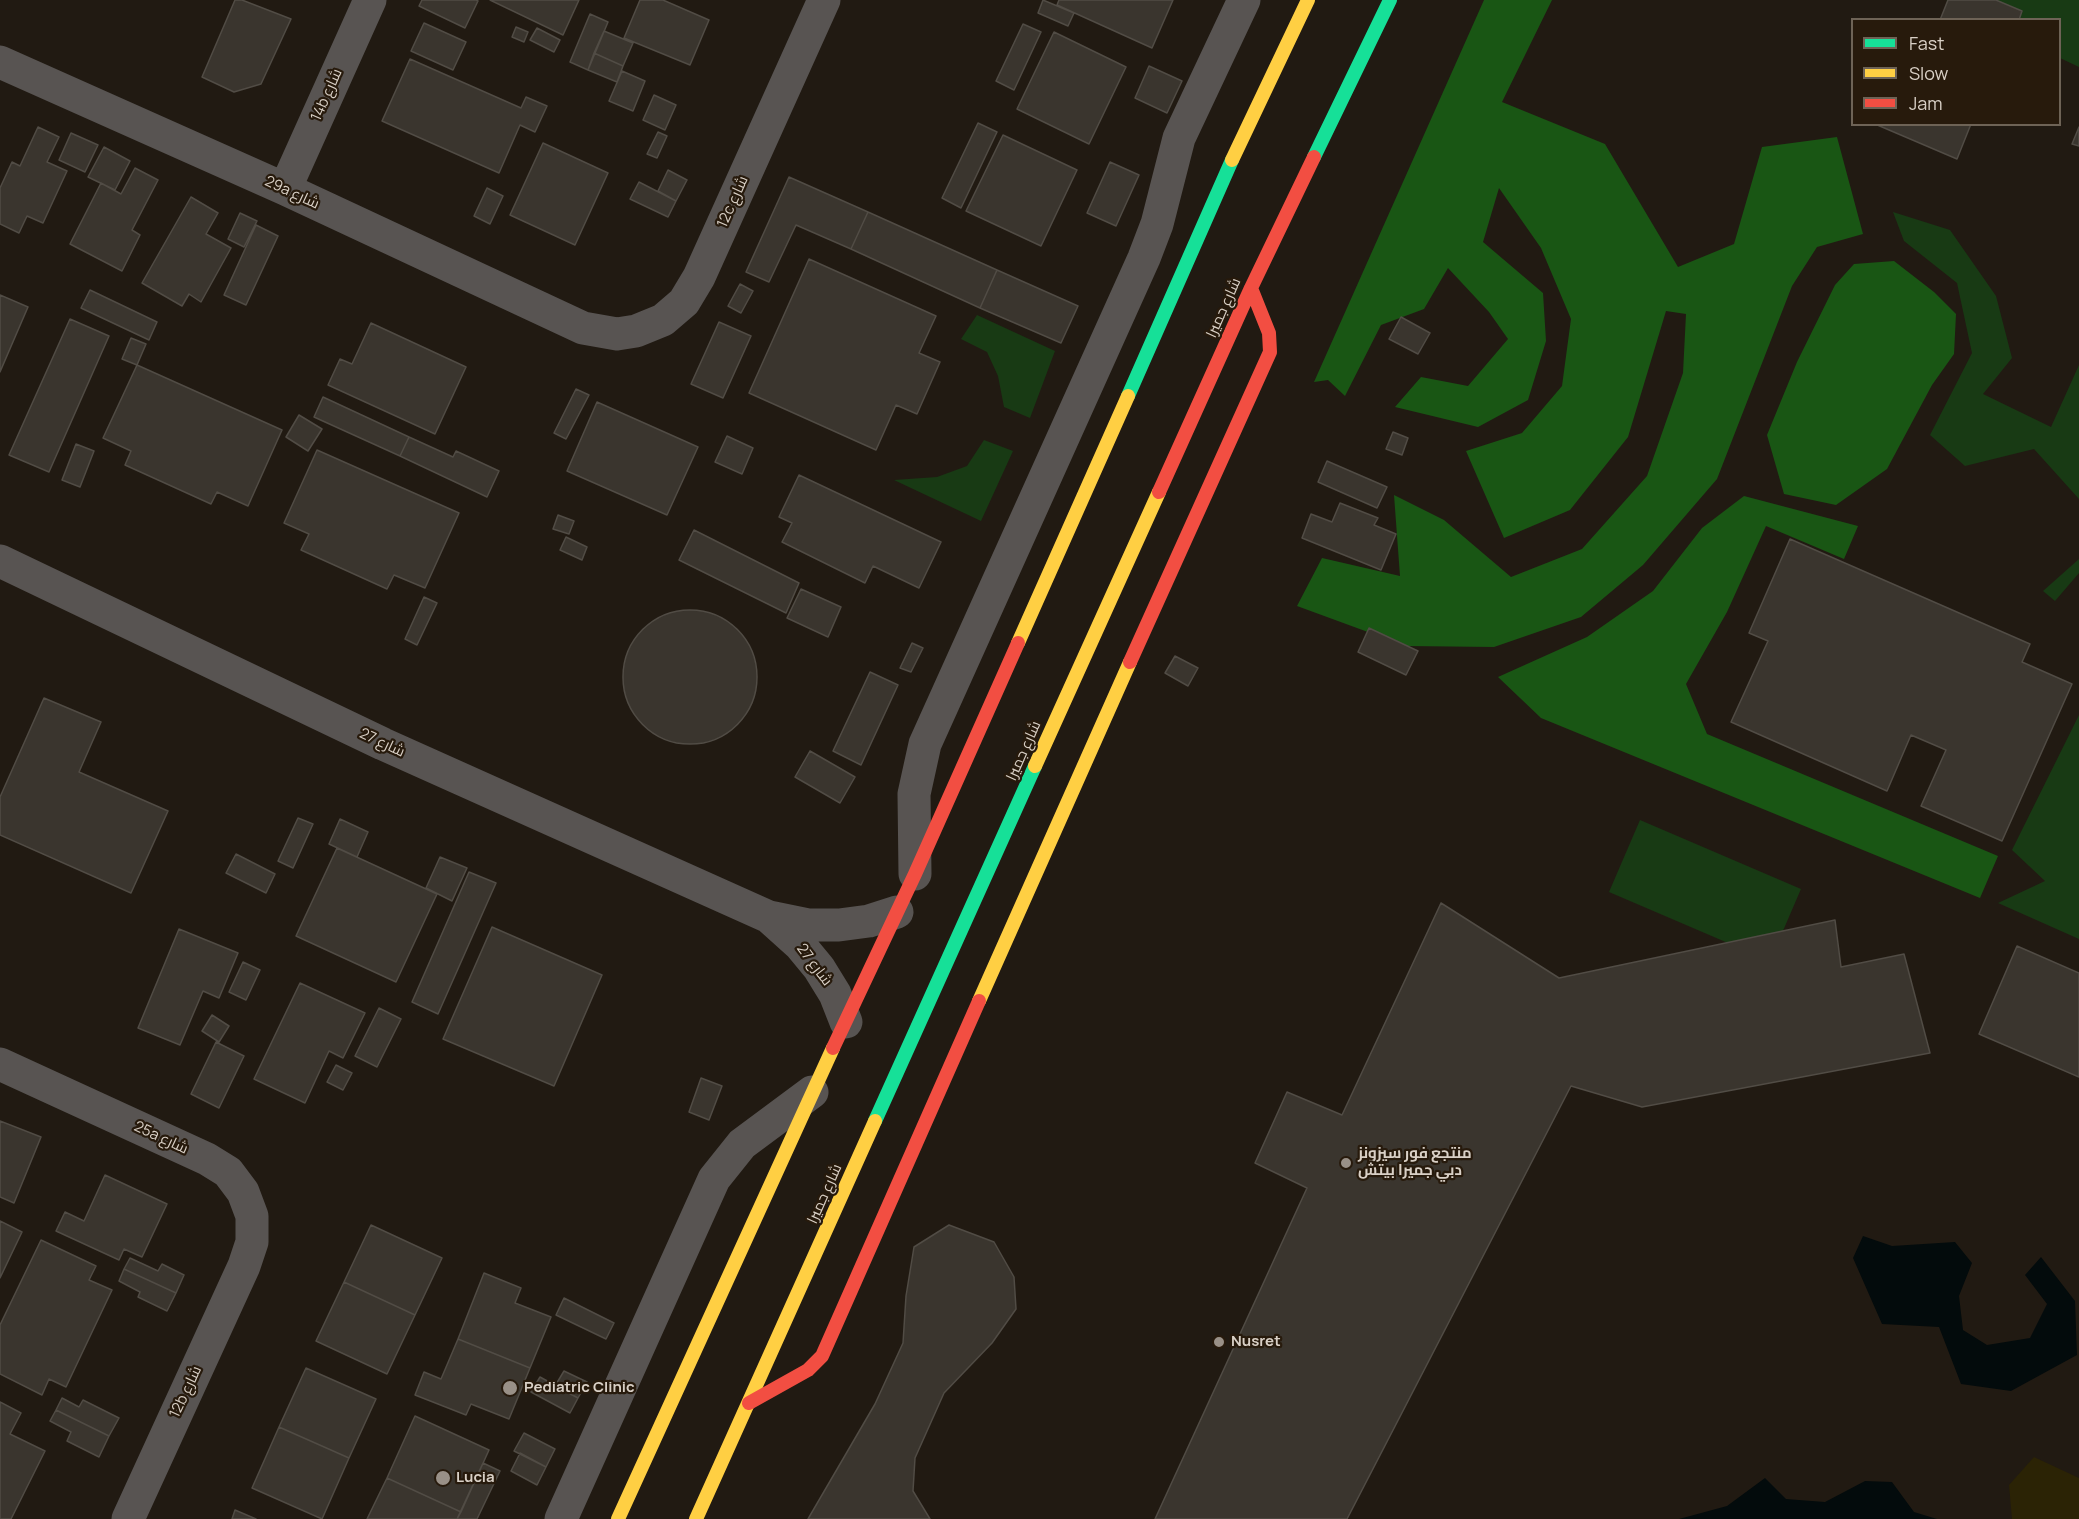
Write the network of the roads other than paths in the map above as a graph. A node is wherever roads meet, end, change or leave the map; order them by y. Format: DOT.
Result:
graph roads {
  1 [pos="370,0"];
  2 [pos="824,0"];
  3 [pos="1244,0"];
  4 [pos="1308,0"];
  5 [pos="1390,0"];
  6 [pos="0,62"];
  7 [pos="285,189"];
  8 [pos="1251,288"];
  9 [pos="583,328"];
  10 [pos="0,561"];
  11 [pos="915,874"];
  12 [pos="897,912"];
  13 [pos="769,917"];
  14 [pos="846,1023"];
  15 [pos="0,1064"];
  16 [pos="812,1092"];
  17 [pos="244,1266"];
  18 [pos="749,1403"];
  19 [pos="708,1496"];
  20 [pos="128,1519"];
  21 [pos="561,1519"];
  22 [pos="618,1519"];
  23 [pos="696,1519"];
  24 [pos="709,1519"];
  1 -- 7 [label="street, 14b شارع"];
  2 -- 9 [label="street, 12c شارع"];
  3 -- 11 [label="street"];
  4 -- 11 [label="main road"];
  5 -- 8 [label="main road, شارع جميرا"];
  6 -- 7 [label="street, 29a شارع"];
  7 -- 9 [label="street, 29a شارع"];
  8 -- 18 [label="main road, شارع جميرا"];
  8 -- 18 [label="main road"];
  10 -- 13 [label="street, شارع 27"];
  11 -- 12 [label="main road"];
  12 -- 13 [label="street, شارع 27"];
  12 -- 14 [label="main road"];
  13 -- 14 [label="street, شارع 27"];
  14 -- 16 [label="main road"];
  15 -- 17 [label="street, 25a شارع"];
  16 -- 21 [label="street"];
  16 -- 22 [label="main road"];
  17 -- 20 [label="street, 12b شارع"];
  18 -- 19 [label="main road, شارع جميرا"];
  19 -- 23 [label="main road, شارع جميرا"];
  19 -- 24 [label="main road"];
}
